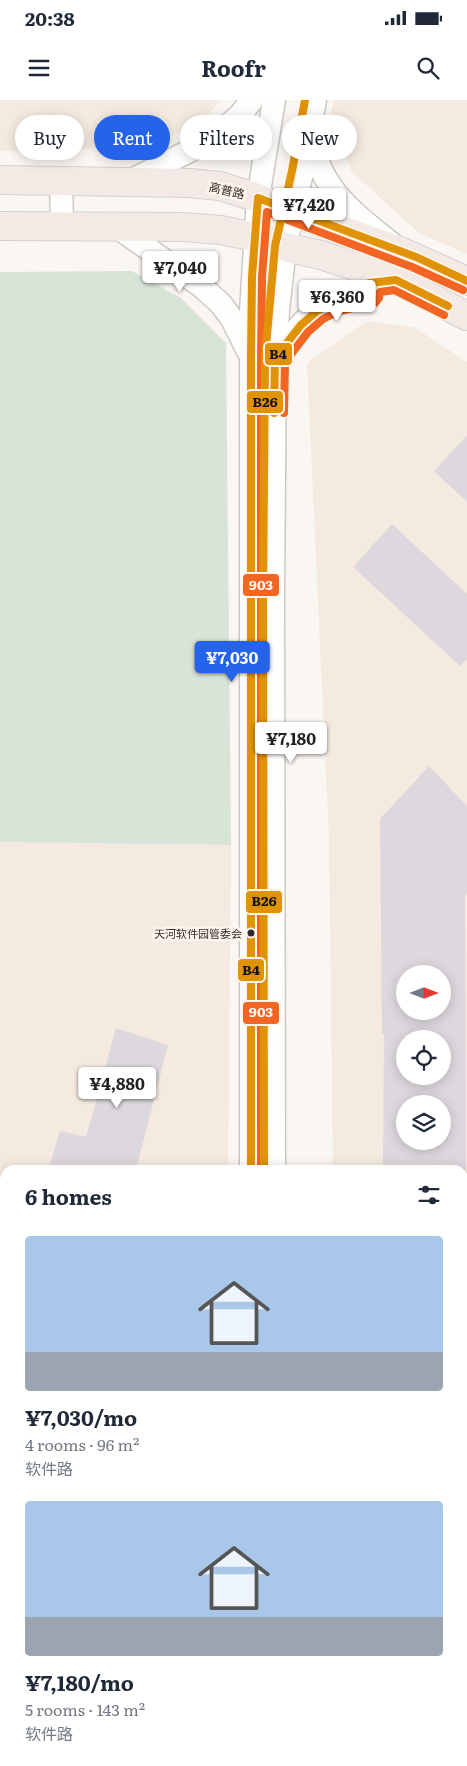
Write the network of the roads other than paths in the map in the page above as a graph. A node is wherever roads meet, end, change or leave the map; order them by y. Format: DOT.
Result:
graph roads {
  1 [pos="252,100"];
  2 [pos="274,100"];
  3 [pos="315,100"];
  4 [pos="312,115"];
  5 [pos="304,160"];
  6 [pos="317,160"];
  7 [pos="0,180"];
  8 [pos="61,181"];
  9 [pos="128,182"];
  10 [pos="258,198"];
  11 [pos="294,213"];
  12 [pos="0,226"];
  13 [pos="62,226"];
  14 [pos="117,228"];
  15 [pos="255,237"];
  16 [pos="285,247"];
  17 [pos="402,252"];
  18 [pos="396,280"];
  19 [pos="467,281"];
  20 [pos="467,316"];
  21 [pos="250,356"];
  22 [pos="275,358"];
  23 [pos="251,1165"];
  24 [pos="274,1165"];
  1 -- 9 [label="street"];
  2 -- 10 [label="street"];
  3 -- 4 [label="street"];
  5 -- 11 [label="street"];
  6 -- 17 [label="street"];
  7 -- 8 [label="main road, 高普路"];
  8 -- 9 [label="main road, 高普路"];
  8 -- 13 [label="street"];
  9 -- 10 [label="main road, 高普路"];
  10 -- 11 [label="main road, 高普路"];
  10 -- 15 [label="street"];
  11 -- 16 [label="street"];
  11 -- 17 [label="main road, 高普路"];
  12 -- 13 [label="main road"];
  13 -- 14 [label="main road"];
  14 -- 15 [label="main road"];
  14 -- 21 [label="street"];
  15 -- 16 [label="main road"];
  15 -- 21 [label="street"];
  16 -- 18 [label="main road"];
  16 -- 22 [label="street"];
  17 -- 19 [label="main road, 高普路"];
  18 -- 20 [label="main road"];
  18 -- 22 [label="street"];
  21 -- 23 [label="street"];
  22 -- 24 [label="street"];
}
